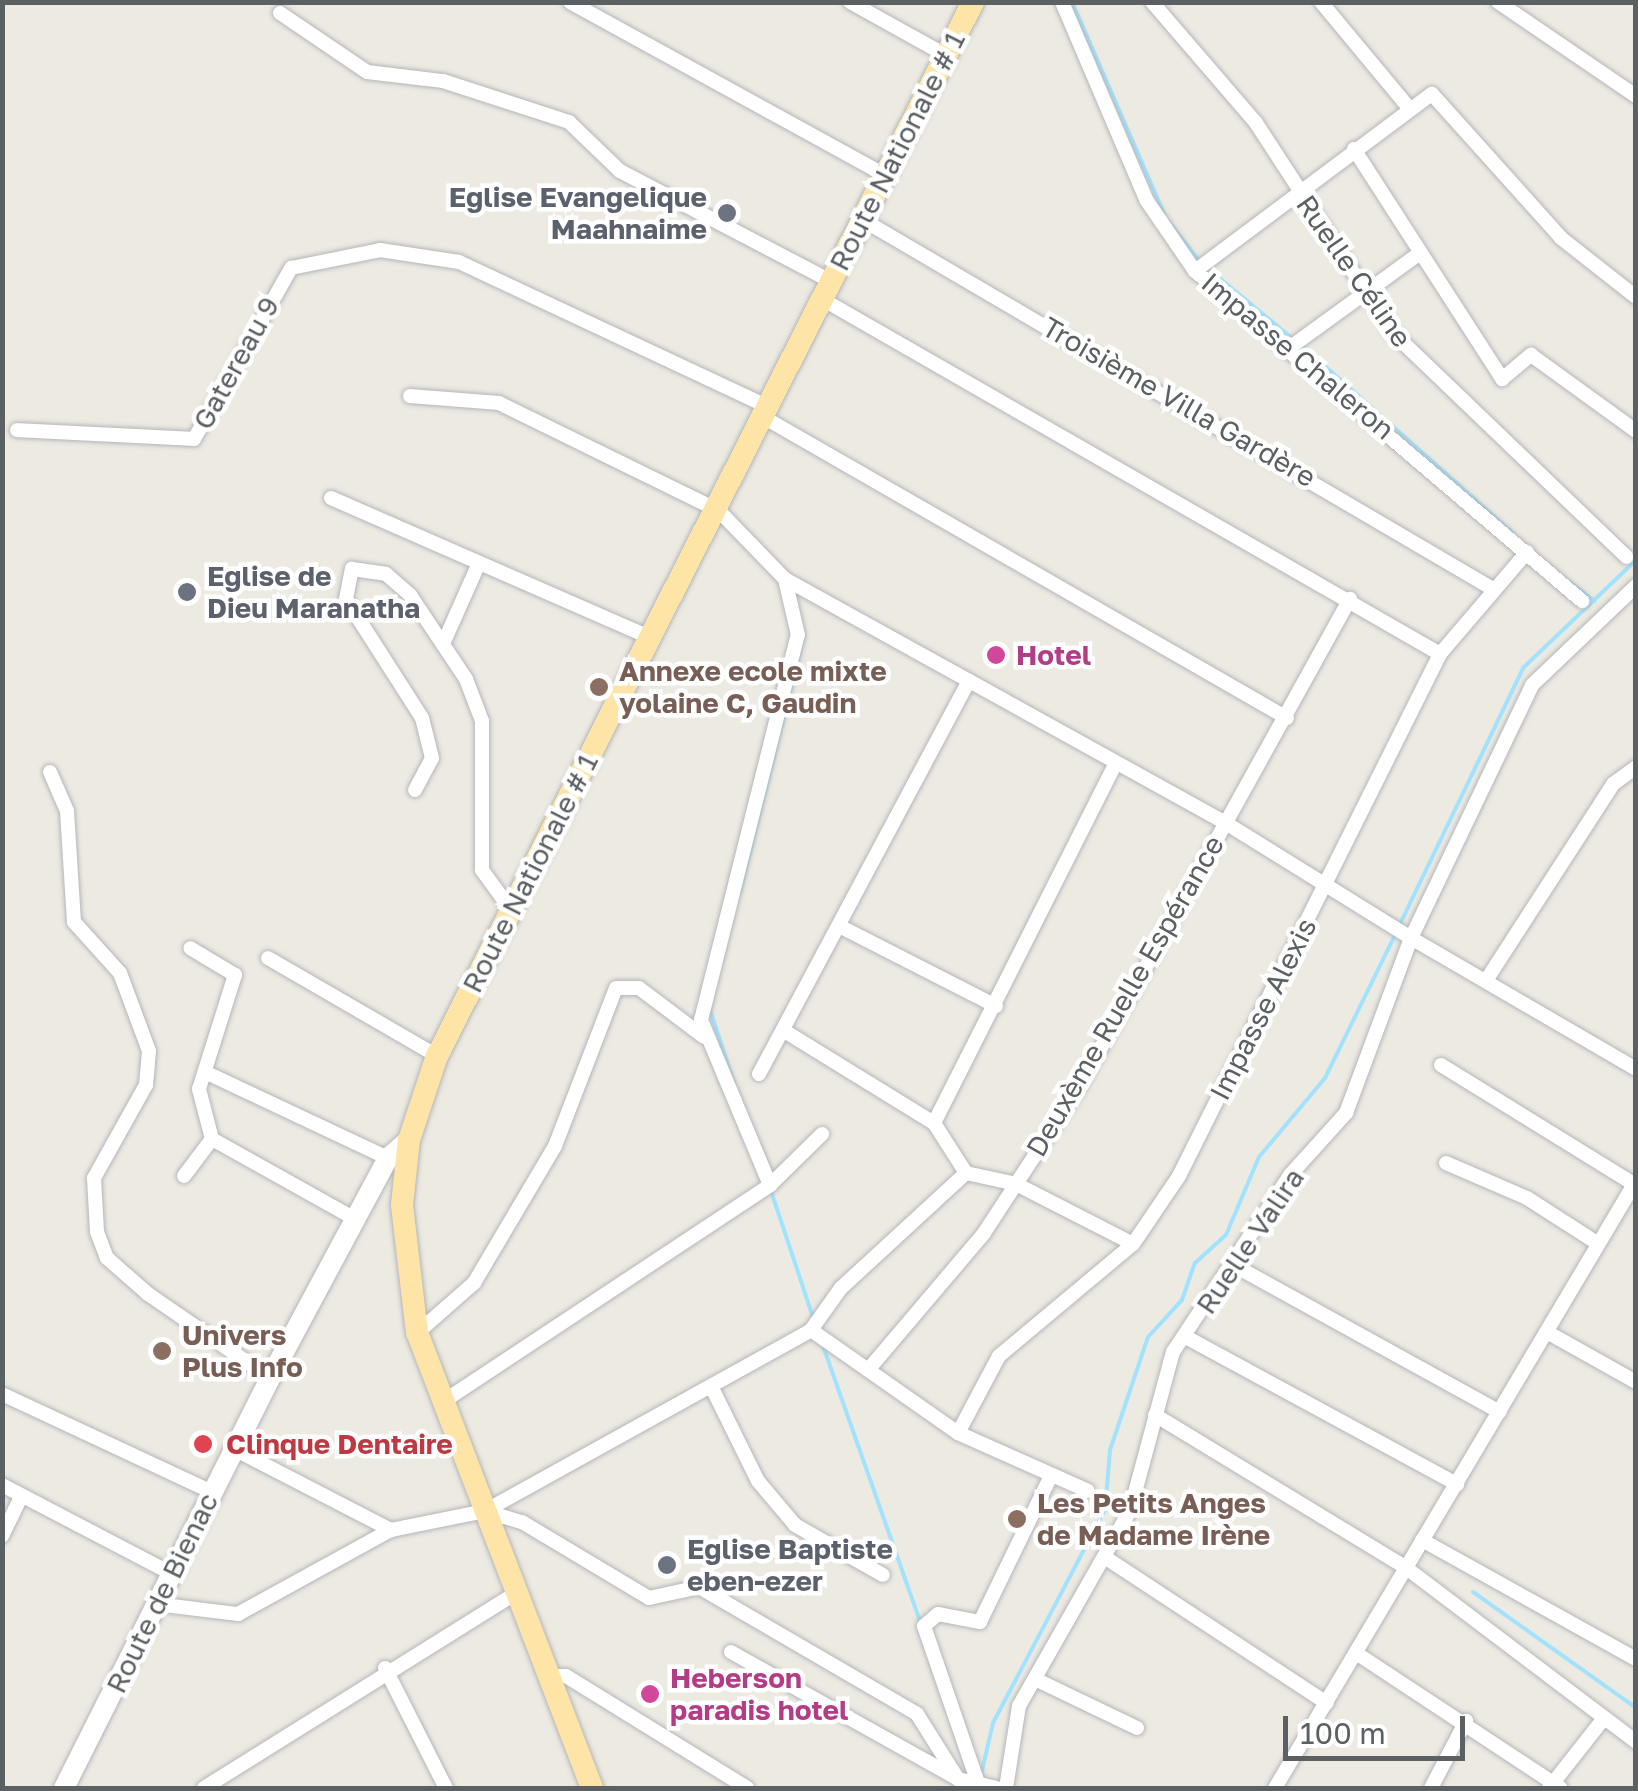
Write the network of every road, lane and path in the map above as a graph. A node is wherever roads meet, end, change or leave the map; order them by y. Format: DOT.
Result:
graph roads {
  1 [pos="570,2"];
  2 [pos="850,2"];
  3 [pos="974,2"];
  4 [pos="1062,2"];
  5 [pos="1152,2"];
  6 [pos="1321,2"];
  7 [pos="1498,2"];
  8 [pos="280,14"];
  9 [pos="947,56"];
  10 [pos="1636,96"];
  11 [pos="1410,108"];
  12 [pos="1354,148"];
  13 [pos="886,176"];
  14 [pos="1298,190"];
  15 [pos="863,220"];
  16 [pos="1420,253"];
  17 [pos="1195,270"];
  18 [pos="826,290"];
  19 [pos="1364,292"];
  20 [pos="1636,297"];
  21 [pos="1292,346"];
  22 [pos="410,396"];
  23 [pos="767,413"];
  24 [pos="17,430"];
  25 [pos="1636,431"];
  26 [pos="331,498"];
  27 [pos="704,504"];
  28 [pos="1527,552"];
  29 [pos="1627,557"];
  30 [pos="479,563"];
  31 [pos="785,579"];
  32 [pos="1636,586"];
  33 [pos="1493,589"];
  34 [pos="1350,599"];
  35 [pos="1582,601"];
  36 [pos="651,638"];
  37 [pos="443,644"];
  38 [pos="1440,654"];
  39 [pos="969,680"];
  40 [pos="1286,718"];
  41 [pos="1115,764"];
  42 [pos="1636,766"];
  43 [pos="50,772"];
  44 [pos="415,790"];
  45 [pos="1224,822"];
  46 [pos="1327,885"];
  47 [pos="511,910"];
  48 [pos="841,927"];
  49 [pos="1411,938"];
  50 [pos="190,948"];
  51 [pos="268,958"];
  52 [pos="1486,979"];
  53 [pos="996,1006"];
  54 [pos="786,1032"];
  55 [pos="704,1037"];
  56 [pos="437,1056"];
  57 [pos="1441,1065"];
  58 [pos="1636,1069"];
  59 [pos="207,1072"];
  60 [pos="759,1074"];
  61 [pos="934,1123"];
  62 [pos="822,1134"];
  63 [pos="212,1139"];
  64 [pos="410,1140"];
  65 [pos="388,1158"];
  66 [pos="1446,1163"];
  67 [pos="966,1173"];
  68 [pos="184,1176"];
  69 [pos="1016,1184"];
  70 [pos="770,1185"];
  71 [pos="1633,1190"];
  72 [pos="355,1220"];
  73 [pos="1597,1243"];
  74 [pos="1132,1244"];
  75 [pos="1238,1267"];
  76 [pos="811,1330"];
  77 [pos="1547,1332"];
  78 [pos="417,1333"];
  79 [pos="1184,1336"];
  80 [pos="868,1370"];
  81 [pos="270,1378"];
  82 [pos="1636,1382"];
  83 [pos="712,1388"];
  84 [pos="2,1394"];
  85 [pos="440,1402"];
  86 [pos="1500,1412"];
  87 [pos="1155,1415"];
  88 [pos="958,1433"];
  89 [pos="234,1449"];
  90 [pos="1049,1480"];
  91 [pos="1457,1484"];
  92 [pos="2,1485"];
  93 [pos="1088,1491"];
  94 [pos="212,1492"];
  95 [pos="20,1499"];
  96 [pos="485,1511"];
  97 [pos="390,1530"];
  98 [pos="2,1536"];
  99 [pos="1422,1540"];
  100 [pos="1106,1558"];
  101 [pos="1405,1567"];
  102 [pos="174,1575"];
  103 [pos="883,1575"];
  104 [pos="515,1594"];
  105 [pos="156,1604"];
  106 [pos="731,1652"];
  107 [pos="1356,1653"];
  108 [pos="1636,1659"];
  109 [pos="385,1668"];
  110 [pos="550,1676"];
  111 [pos="1037,1680"];
  112 [pos="1327,1703"];
  113 [pos="1604,1718"];
  114 [pos="1466,1722"];
  115 [pos="1137,1728"];
  116 [pos="1636,1742"];
  117 [pos="958,1779"];
  118 [pos="978,1783"];
  119 [pos="1555,1786"];
  120 [pos="64,1788"];
  121 [pos="204,1788"];
  122 [pos="446,1788"];
  123 [pos="592,1788"];
  124 [pos="747,1788"];
  125 [pos="996,1788"];
  126 [pos="1006,1788"];
  127 [pos="1275,1788"];
  128 [pos="1431,1788"];
  1 -- 13 [label="street"];
  2 -- 9 [label="street"];
  3 -- 9 [label="main road, Route Nationale # 1"];
  4 -- 17 [label="street, Impasse Chaleron"];
  5 -- 14 [label="street, Ruelle Céline"];
  6 -- 11 [label="street"];
  7 -- 10 [label="street"];
  8 -- 18 [label="street"];
  9 -- 13 [label="main road, Route Nationale # 1"];
  11 -- 12 [label="street"];
  11 -- 20 [label="street"];
  12 -- 14 [label="street"];
  12 -- 16 [label="street"];
  13 -- 15 [label="main road, Route Nationale # 1"];
  14 -- 17 [label="street"];
  14 -- 19 [label="street, Ruelle Céline"];
  15 -- 18 [label="main road, Route Nationale # 1"];
  15 -- 33 [label="street, Troisième Villa Gardère"];
  16 -- 19 [label="street"];
  16 -- 25 [label="street"];
  17 -- 21 [label="street, Impasse Chaleron"];
  18 -- 23 [label="main road, Route Nationale # 1"];
  18 -- 34 [label="street"];
  19 -- 21 [label="street"];
  19 -- 29 [label="street, Ruelle Céline"];
  21 -- 28 [label="street, Impasse Chaleron"];
  22 -- 27 [label="street"];
  23 -- 24 [label="street, Gatereau 9"];
  23 -- 27 [label="main road, Route Nationale # 1"];
  23 -- 40 [label="street"];
  26 -- 30 [label="street"];
  27 -- 31 [label="street"];
  27 -- 36 [label="main road, Route Nationale # 1"];
  28 -- 33 [label="street, Impasse Alexis"];
  28 -- 35 [label="street, Impasse Chaleron"];
  30 -- 36 [label="street"];
  30 -- 37 [label="street"];
  31 -- 39 [label="street"];
  31 -- 55 [label="street"];
  32 -- 49 [label="street, Ruelle Valira"];
  33 -- 38 [label="street, Impasse Alexis"];
  34 -- 38 [label="street"];
  34 -- 40 [label="street, Deuxème Ruelle Espérance"];
  36 -- 47 [label="main road, Route Nationale # 1"];
  37 -- 44 [label="street"];
  37 -- 47 [label="street"];
  38 -- 46 [label="street, Impasse Alexis"];
  39 -- 41 [label="street"];
  39 -- 48 [label="street"];
  40 -- 45 [label="street, Deuxème Ruelle Espérance"];
  41 -- 45 [label="street"];
  41 -- 53 [label="street"];
  42 -- 52 [label="street"];
  43 -- 81 [label="street"];
  45 -- 46 [label="street"];
  45 -- 69 [label="street, Deuxème Ruelle Espérance"];
  46 -- 49 [label="street"];
  46 -- 74 [label="street, Impasse Alexis"];
  47 -- 56 [label="main road, Route Nationale # 1"];
  48 -- 53 [label="street"];
  48 -- 54 [label="street"];
  49 -- 52 [label="street"];
  49 -- 75 [label="street, Ruelle Valira"];
  50 -- 59 [label="street"];
  51 -- 56 [label="street"];
  52 -- 58 [label="street"];
  53 -- 61 [label="street"];
  54 -- 60 [label="street"];
  54 -- 61 [label="street"];
  55 -- 70 [label="street"];
  55 -- 78 [label="street"];
  56 -- 64 [label="main road, Route Nationale # 1"];
  57 -- 71 [label="street"];
  59 -- 63 [label="street"];
  59 -- 65 [label="street"];
  61 -- 67 [label="street"];
  62 -- 70 [label="street"];
  63 -- 68 [label="street"];
  63 -- 72 [label="street"];
  64 -- 65 [label="main road, Route de Bienac"];
  64 -- 78 [label="main road, Route Nationale # 1"];
  65 -- 72 [label="main road, Route de Bienac"];
  66 -- 73 [label="street"];
  67 -- 69 [label="street"];
  67 -- 76 [label="street"];
  69 -- 74 [label="street"];
  69 -- 80 [label="street, Deuxème Ruelle Espérance"];
  70 -- 85 [label="street"];
  71 -- 73 [label="street"];
  72 -- 81 [label="main road, Route de Bienac"];
  73 -- 77 [label="street"];
  74 -- 88 [label="street, Impasse Alexis"];
  75 -- 79 [label="street, Ruelle Valira"];
  75 -- 86 [label="street"];
  76 -- 80 [label="street"];
  76 -- 83 [label="street"];
  77 -- 82 [label="street"];
  77 -- 86 [label="street"];
  78 -- 85 [label="main road, Route Nationale # 1"];
  79 -- 87 [label="street, Ruelle Valira"];
  79 -- 91 [label="street"];
  80 -- 88 [label="street"];
  81 -- 89 [label="main road, Route de Bienac"];
  83 -- 96 [label="street"];
  83 -- 103 [label="street"];
  84 -- 94 [label="street"];
  85 -- 96 [label="main road, Route Nationale # 1"];
  86 -- 91 [label="street"];
  87 -- 100 [label="street, Ruelle Valira"];
  87 -- 101 [label="street"];
  88 -- 90 [label="street"];
  89 -- 94 [label="main road, Route de Bienac"];
  89 -- 97 [label="street"];
  90 -- 93 [label="street"];
  90 -- 118 [label="street"];
  91 -- 99 [label="street"];
  92 -- 95 [label="street"];
  94 -- 102 [label="main road, Route de Bienac"];
  95 -- 98 [label="street"];
  95 -- 102 [label="street"];
  96 -- 97 [label="street"];
  96 -- 104 [label="main road, Route Nationale # 1"];
  96 -- 117 [label="street"];
  97 -- 105 [label="street"];
  99 -- 101 [label="street"];
  99 -- 108 [label="street"];
  100 -- 111 [label="street, Ruelle Valira"];
  100 -- 112 [label="street"];
  101 -- 107 [label="street"];
  101 -- 113 [label="street"];
  102 -- 105 [label="main road, Route de Bienac"];
  104 -- 109 [label="street"];
  104 -- 110 [label="main road, Route Nationale # 1"];
  105 -- 120 [label="main road, Route de Bienac"];
  106 -- 117 [label="street"];
  107 -- 112 [label="street"];
  107 -- 114 [label="street"];
  109 -- 121 [label="street"];
  109 -- 122 [label="street"];
  110 -- 123 [label="main road, Route Nationale # 1"];
  110 -- 124 [label="street"];
  111 -- 115 [label="street"];
  111 -- 126 [label="street, Ruelle Valira"];
  112 -- 127 [label="street"];
  113 -- 116 [label="street"];
  113 -- 119 [label="street"];
  114 -- 119 [label="street"];
  114 -- 128 [label="street"];
  117 -- 118 [label="street"];
  118 -- 125 [label="street"];
}
